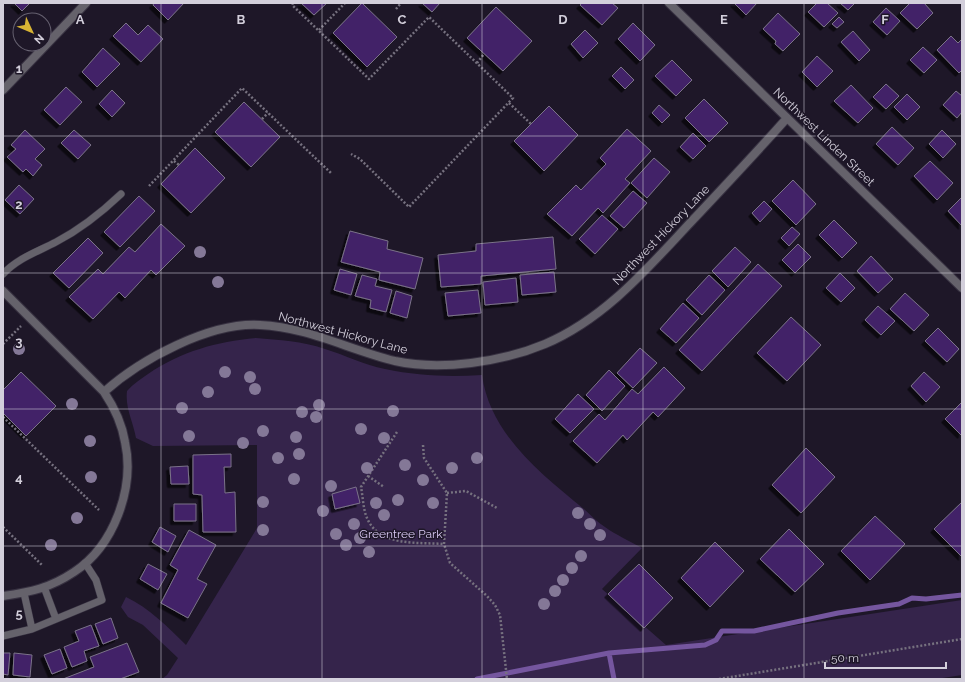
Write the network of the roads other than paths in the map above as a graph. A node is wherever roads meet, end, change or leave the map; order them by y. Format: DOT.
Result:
graph roads {
  1 [pos="86,3"];
  2 [pos="669,3"];
  3 [pos="3,90"];
  4 [pos="787,118"];
  5 [pos="121,194"];
  6 [pos="3,274"];
  7 [pos="962,288"];
  8 [pos="3,290"];
  9 [pos="104,392"];
  10 [pos="85,563"];
  11 [pos="44,587"];
  12 [pos="24,593"];
  13 [pos="3,596"];
  14 [pos="56,619"];
  15 [pos="32,629"];
  16 [pos="3,636"];
  1 -- 3 [label="street"];
  2 -- 4 [label="street, Northwest Linden Street"];
  4 -- 7 [label="street, Northwest Linden Street"];
  4 -- 9 [label="street, Northwest Hickory Lane"];
  5 -- 6 [label="lane"];
  8 -- 9 [label="street"];
  9 -- 10 [label="street"];
  10 -- 11 [label="street"];
  10 -- 14 [label="lane"];
  11 -- 12 [label="street"];
  11 -- 14 [label="lane"];
  12 -- 13 [label="street"];
  12 -- 15 [label="lane"];
  14 -- 15 [label="lane"];
  15 -- 16 [label="lane"];
}
